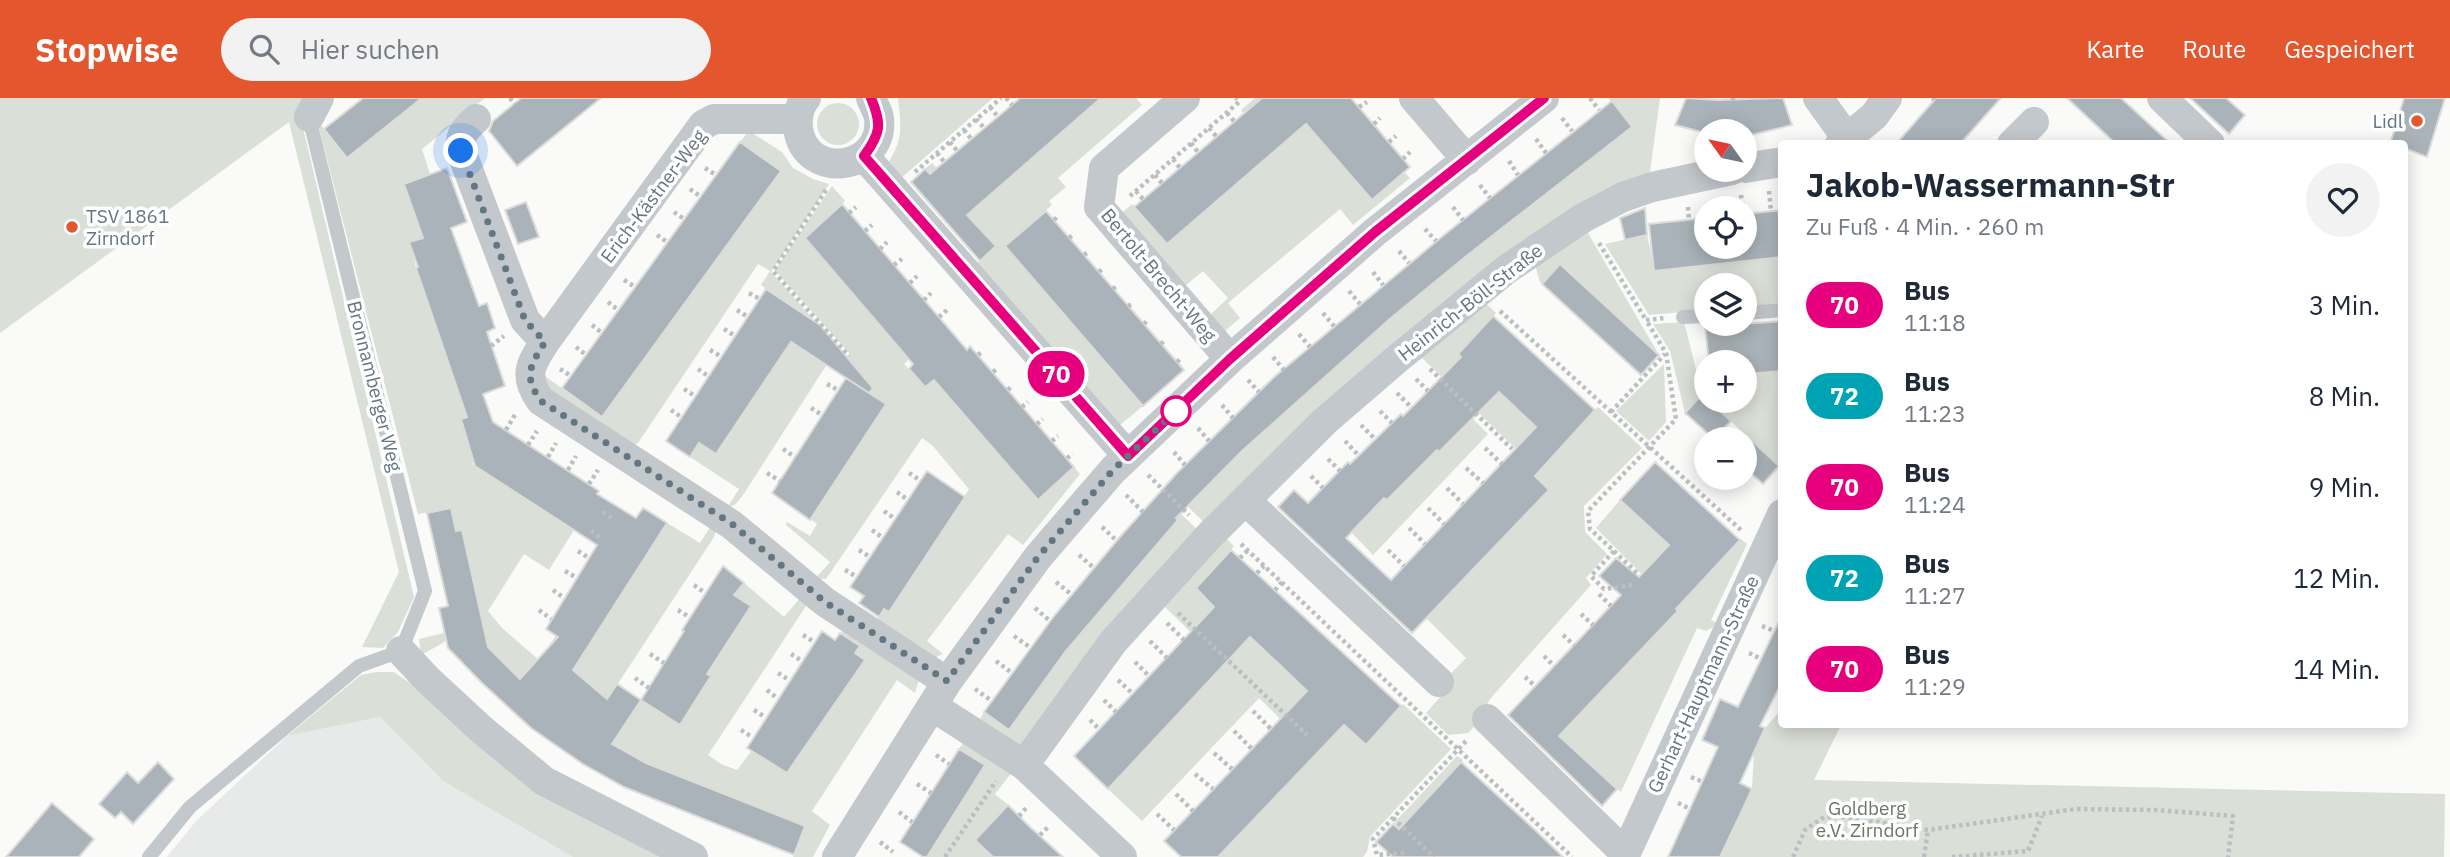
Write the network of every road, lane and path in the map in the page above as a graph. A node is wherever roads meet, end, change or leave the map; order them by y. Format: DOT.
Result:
graph roads {
  1 [pos="510,98"];
  2 [pos="871,98"];
  3 [pos="1001,98"];
  4 [pos="1006,98"];
  5 [pos="1185,98"];
  6 [pos="1236,98"];
  7 [pos="1414,98"];
  8 [pos="1544,98"];
  9 [pos="1590,98"];
  10 [pos="1818,98"];
  11 [pos="1887,98"];
  12 [pos="2162,98"];
  13 [pos="1367,102"];
  14 [pos="515,104"];
  15 [pos="1012,105"];
  16 [pos="990,107"];
  17 [pos="1359,107"];
  18 [pos="314,108"];
  19 [pos="802,108"];
  20 [pos="1599,110"];
  21 [pos="1227,113"];
  22 [pos="998,117"];
  23 [pos="1380,118"];
  24 [pos="477,119"];
  25 [pos="976,119"];
  26 [pos="1234,121"];
  27 [pos="2034,122"];
  28 [pos="1374,124"];
  29 [pos="1209,128"];
  30 [pos="985,129"];
  31 [pos="964,130"];
  32 [pos="1216,136"];
  33 [pos="1395,136"];
  34 [pos="972,140"];
  35 [pos="1845,140"];
  36 [pos="1848,140"];
  37 [pos="2016,140"];
  38 [pos="2206,140"];
  39 [pos="950,142"];
  40 [pos="1389,142"];
  41 [pos="1191,143"];
  42 [pos="958,152"];
  43 [pos="1198,152"];
  44 [pos="1410,152"];
  45 [pos="937,153"];
  46 [pos="864,156"];
  47 [pos="1173,159"];
  48 [pos="1403,159"];
  49 [pos="1468,160"];
  50 [pos="945,163"];
  51 [pos="1778,163"];
  52 [pos="1757,166"];
  53 [pos="1180,167"];
  54 [pos="1154,175"];
  55 [pos="1694,178"];
  56 [pos="1162,183"];
  57 [pos="830,185"];
  58 [pos="893,191"];
  59 [pos="1136,191"];
  60 [pos="1126,199"];
  61 [pos="1143,199"];
  62 [pos="856,207"];
  63 [pos="849,214"];
  64 [pos="1583,218"];
  65 [pos="872,225"];
  66 [pos="865,231"];
  67 [pos="887,242"];
  68 [pos="880,249"];
  69 [pos="902,259"];
  70 [pos="894,265"];
  71 [pos="917,276"];
  72 [pos="910,283"];
  73 [pos="1479,291"];
  74 [pos="749,293"];
  75 [pos="932,293"];
  76 [pos="760,299"];
  77 [pos="924,300"];
  78 [pos="737,310"];
  79 [pos="947,310"];
  80 [pos="1778,310"];
  81 [pos="1757,312"];
  82 [pos="748,317"];
  83 [pos="939,317"];
  84 [pos="1683,317"];
  85 [pos="1694,317"];
  86 [pos="1508,318"];
  87 [pos="1646,320"];
  88 [pos="1503,325"];
  89 [pos="724,329"];
  90 [pos="1525,334"];
  91 [pos="735,336"];
  92 [pos="1519,340"];
  93 [pos="545,342"];
  94 [pos="1409,348"];
  95 [pos="1542,349"];
  96 [pos="710,350"];
  97 [pos="1666,353"];
  98 [pos="849,356"];
  99 [pos="1536,356"];
  100 [pos="722,357"];
  101 [pos="1230,359"];
  102 [pos="1559,365"];
  103 [pos="698,369"];
  104 [pos="1553,371"];
  105 [pos="708,376"];
  106 [pos="1576,380"];
  107 [pos="827,384"];
  108 [pos="1013,385"];
  109 [pos="1570,386"];
  110 [pos="684,389"];
  111 [pos="838,390"];
  112 [pos="1008,390"];
  113 [pos="695,396"];
  114 [pos="1594,397"];
  115 [pos="1028,402"];
  116 [pos="1588,403"];
  117 [pos="1023,407"];
  118 [pos="811,408"];
  119 [pos="671,410"];
  120 [pos="1611,412"];
  121 [pos="822,415"];
  122 [pos="681,417"];
  123 [pos="1043,419"];
  124 [pos="1037,424"];
  125 [pos="1058,436"];
  126 [pos="1052,441"];
  127 [pos="1485,448"];
  128 [pos="1649,448"];
  129 [pos="783,449"];
  130 [pos="1512,449"];
  131 [pos="1073,454"];
  132 [pos="795,457"];
  133 [pos="1068,458"];
  134 [pos="1134,461"];
  135 [pos="1502,464"];
  136 [pos="1670,465"];
  137 [pos="1466,468"];
  138 [pos="1665,471"];
  139 [pos="767,473"];
  140 [pos="909,473"];
  141 [pos="1685,480"];
  142 [pos="780,481"];
  143 [pos="920,481"];
  144 [pos="1483,483"];
  145 [pos="1681,485"];
  146 [pos="1119,488"];
  147 [pos="1447,488"];
  148 [pos="897,492"];
  149 [pos="1703,496"];
  150 [pos="908,500"];
  151 [pos="1245,500"];
  152 [pos="1698,501"];
  153 [pos="1463,504"];
  154 [pos="1428,508"];
  155 [pos="884,511"];
  156 [pos="603,512"];
  157 [pos="1143,512"];
  158 [pos="1720,512"];
  159 [pos="1715,517"];
  160 [pos="895,519"];
  161 [pos="615,520"];
  162 [pos="1778,522"];
  163 [pos="1444,524"];
  164 [pos="1737,526"];
  165 [pos="1409,528"];
  166 [pos="872,530"];
  167 [pos="1215,530"];
  168 [pos="591,531"];
  169 [pos="1732,532"];
  170 [pos="883,538"];
  171 [pos="602,539"];
  172 [pos="1425,544"];
  173 [pos="859,550"];
  174 [pos="1248,550"];
  175 [pos="1388,550"];
  176 [pos="1763,550"];
  177 [pos="578,551"];
  178 [pos="1614,551"];
  179 [pos="1077,553"];
  180 [pos="870,557"];
  181 [pos="589,558"];
  182 [pos="1240,558"];
  183 [pos="1265,566"];
  184 [pos="1404,566"];
  185 [pos="1094,568"];
  186 [pos="845,570"];
  187 [pos="565,571"];
  188 [pos="1257,573"];
  189 [pos="1638,574"];
  190 [pos="857,577"];
  191 [pos="577,578"];
  192 [pos="1282,582"];
  193 [pos="694,585"];
  194 [pos="1632,585"];
  195 [pos="553,590"];
  196 [pos="1275,590"];
  197 [pos="705,593"];
  198 [pos="1157,593"];
  199 [pos="1599,594"];
  200 [pos="564,598"];
  201 [pos="1298,598"];
  202 [pos="1291,605"];
  203 [pos="1611,606"];
  204 [pos="539,610"];
  205 [pos="678,610"];
  206 [pos="1315,614"];
  207 [pos="1581,614"];
  208 [pos="690,617"];
  209 [pos="551,619"];
  210 [pos="1309,621"];
  211 [pos="1593,625"];
  212 [pos="1331,629"];
  213 [pos="803,635"];
  214 [pos="1563,635"];
  215 [pos="1325,636"];
  216 [pos="814,642"];
  217 [pos="1574,645"];
  218 [pos="1349,646"];
  219 [pos="401,651"];
  220 [pos="1342,652"];
  221 [pos="650,654"];
  222 [pos="791,654"];
  223 [pos="1544,656"];
  224 [pos="802,661"];
  225 [pos="1366,662"];
  226 [pos="664,663"];
  227 [pos="1554,666"];
  228 [pos="1360,668"];
  229 [pos="778,673"];
  230 [pos="1382,677"];
  231 [pos="1525,677"];
  232 [pos="635,678"];
  233 [pos="789,680"];
  234 [pos="1439,682"];
  235 [pos="1376,684"];
  236 [pos="1535,686"];
  237 [pos="649,688"];
  238 [pos="767,690"];
  239 [pos="940,694"];
  240 [pos="1399,694"];
  241 [pos="777,698"];
  242 [pos="1394,700"];
  243 [pos="754,710"];
  244 [pos="1253,711"];
  245 [pos="765,717"];
  246 [pos="1487,719"];
  247 [pos="1272,729"];
  248 [pos="741,730"];
  249 [pos="1234,731"];
  250 [pos="1307,735"];
  251 [pos="752,737"];
  252 [pos="1252,749"];
  253 [pos="1458,750"];
  254 [pos="1214,753"];
  255 [pos="1018,761"];
  256 [pos="1476,767"];
  257 [pos="1232,769"];
  258 [pos="1472,772"];
  259 [pos="1195,774"];
  260 [pos="1499,788"];
  261 [pos="1213,789"];
  262 [pos="1494,793"];
  263 [pos="1176,794"];
  264 [pos="1193,811"];
  265 [pos="1157,814"];
  266 [pos="2043,815"];
  267 [pos="1393,818"];
  268 [pos="1174,830"];
  269 [pos="1928,830"];
  270 [pos="1404,853"];
  271 [pos="1625,855"];
  272 [pos="149,857"];
  273 [pos="693,857"];
  274 [pos="837,857"];
  275 [pos="945,857"];
  276 [pos="1122,857"];
  277 [pos="1434,857"];
  278 [pos="1572,857"];
  279 [pos="1793,857"];
  280 [pos="1924,857"];
  281 [pos="1952,857"];
  282 [pos="2228,857"];
  1 -- 14 [label="path"];
  2 -- 46 [label="street"];
  3 -- 16 [label="path"];
  4 -- 15 [label="path"];
  5 -- 101 [label="street, Bertolt-Brecht-Weg"];
  6 -- 21 [label="path"];
  7 -- 49 [label="street"];
  8 -- 49 [label="street"];
  9 -- 20 [label="path"];
  10 -- 35 [label="street"];
  11 -- 36 [label="street"];
  12 -- 38 [label="street"];
  13 -- 17 [label="path"];
  16 -- 22 [label="path"];
  16 -- 25 [label="path"];
  18 -- 219 [label="lane, Bronnamberger Weg"];
  19 -- 46 [label="street"];
  19 -- 93 [label="street, Erich-Kästner-Weg"];
  21 -- 26 [label="path"];
  21 -- 29 [label="path"];
  23 -- 28 [label="path"];
  24 -- 93 [label="street"];
  25 -- 30 [label="path"];
  25 -- 31 [label="path"];
  27 -- 37 [label="street"];
  29 -- 32 [label="path"];
  29 -- 41 [label="path"];
  31 -- 34 [label="path"];
  31 -- 39 [label="path"];
  33 -- 40 [label="path"];
  39 -- 42 [label="path"];
  39 -- 45 [label="path"];
  41 -- 43 [label="path"];
  41 -- 47 [label="path"];
  44 -- 48 [label="path"];
  45 -- 50 [label="path"];
  45 -- 58 [label="path"];
  46 -- 58 [label="street"];
  47 -- 53 [label="path"];
  47 -- 54 [label="path"];
  49 -- 101 [label="street"];
  51 -- 52 [label="street"];
  54 -- 56 [label="path"];
  54 -- 59 [label="path"];
  55 -- 64 [label="street, Heinrich-Böll-Straße"];
  57 -- 98 [label="path"];
  58 -- 134 [label="street"];
  59 -- 60 [label="path"];
  59 -- 61 [label="path"];
  62 -- 63 [label="path"];
  64 -- 73 [label="street, Heinrich-Böll-Straße"];
  64 -- 87 [label="path"];
  65 -- 66 [label="path"];
  67 -- 68 [label="path"];
  69 -- 70 [label="path"];
  71 -- 72 [label="path"];
  73 -- 86 [label="path"];
  73 -- 94 [label="street, Heinrich-Böll-Straße"];
  74 -- 76 [label="path"];
  75 -- 77 [label="path"];
  78 -- 82 [label="path"];
  79 -- 83 [label="path"];
  80 -- 81 [label="lane"];
  84 -- 85 [label="lane"];
  84 -- 87 [label="path"];
  86 -- 88 [label="path"];
  86 -- 90 [label="path"];
  87 -- 97 [label="path"];
  89 -- 91 [label="path"];
  90 -- 92 [label="path"];
  90 -- 95 [label="path"];
  93 -- 239 [label="street, Erich-Kästner-Weg"];
  94 -- 130 [label="path"];
  94 -- 151 [label="street, Heinrich-Böll-Straße"];
  95 -- 99 [label="path"];
  95 -- 102 [label="path"];
  96 -- 100 [label="path"];
  97 -- 120 [label="path"];
  97 -- 128 [label="path"];
  101 -- 134 [label="street"];
  102 -- 104 [label="path"];
  102 -- 106 [label="path"];
  103 -- 105 [label="path"];
  106 -- 109 [label="path"];
  106 -- 114 [label="path"];
  107 -- 111 [label="path"];
  108 -- 112 [label="path"];
  110 -- 113 [label="path"];
  114 -- 116 [label="path"];
  114 -- 120 [label="path"];
  115 -- 117 [label="path"];
  118 -- 121 [label="path"];
  119 -- 122 [label="path"];
  120 -- 128 [label="path"];
  123 -- 124 [label="path"];
  125 -- 126 [label="path"];
  127 -- 135 [label="path"];
  128 -- 136 [label="path"];
  128 -- 178 [label="path"];
  129 -- 132 [label="path"];
  131 -- 133 [label="path"];
  134 -- 167 [label="path"];
  134 -- 239 [label="street"];
  136 -- 138 [label="path"];
  136 -- 141 [label="path"];
  137 -- 144 [label="path"];
  139 -- 142 [label="path"];
  140 -- 143 [label="path"];
  141 -- 145 [label="path"];
  141 -- 149 [label="path"];
  146 -- 157 [label="path"];
  147 -- 153 [label="path"];
  148 -- 150 [label="path"];
  149 -- 152 [label="path"];
  149 -- 158 [label="path"];
  151 -- 167 [label="street, Heinrich-Böll-Straße"];
  151 -- 234 [label="street"];
  154 -- 163 [label="path"];
  155 -- 160 [label="path"];
  156 -- 161 [label="path"];
  158 -- 159 [label="path"];
  158 -- 164 [label="path"];
  162 -- 176 [label="street, Gerhart-Hauptmann-Straße"];
  164 -- 169 [label="path"];
  164 -- 176 [label="path"];
  165 -- 172 [label="path"];
  166 -- 170 [label="path"];
  167 -- 174 [label="path"];
  167 -- 198 [label="street, Heinrich-Böll-Straße"];
  168 -- 171 [label="path"];
  173 -- 180 [label="path"];
  174 -- 182 [label="path"];
  174 -- 183 [label="path"];
  175 -- 184 [label="path"];
  176 -- 271 [label="street, Gerhart-Hauptmann-Straße"];
  177 -- 181 [label="path"];
  178 -- 189 [label="path"];
  178 -- 194 [label="path"];
  179 -- 185 [label="path"];
  183 -- 188 [label="path"];
  183 -- 192 [label="path"];
  186 -- 190 [label="path"];
  187 -- 191 [label="path"];
  192 -- 196 [label="path"];
  192 -- 201 [label="path"];
  193 -- 197 [label="path"];
  195 -- 200 [label="path"];
  198 -- 250 [label="path"];
  198 -- 255 [label="street, Heinrich-Böll-Straße"];
  199 -- 203 [label="path"];
  201 -- 202 [label="path"];
  201 -- 206 [label="path"];
  204 -- 209 [label="path"];
  205 -- 208 [label="path"];
  206 -- 210 [label="path"];
  206 -- 212 [label="path"];
  207 -- 211 [label="path"];
  212 -- 215 [label="path"];
  212 -- 218 [label="path"];
  213 -- 216 [label="path"];
  214 -- 217 [label="path"];
  218 -- 220 [label="path"];
  218 -- 225 [label="path"];
  219 -- 272 [label="lane"];
  219 -- 273 [label="street"];
  221 -- 226 [label="path"];
  222 -- 224 [label="path"];
  223 -- 227 [label="path"];
  225 -- 228 [label="path"];
  225 -- 230 [label="path"];
  229 -- 233 [label="path"];
  230 -- 235 [label="path"];
  230 -- 240 [label="path"];
  231 -- 236 [label="path"];
  232 -- 237 [label="path"];
  238 -- 241 [label="path"];
  239 -- 255 [label="street"];
  239 -- 274 [label="street"];
  240 -- 242 [label="path"];
  240 -- 253 [label="path"];
  243 -- 245 [label="path"];
  244 -- 247 [label="path"];
  246 -- 253 [label="path"];
  246 -- 271 [label="street, Gerhart-Hauptmann-Straße"];
  248 -- 251 [label="path"];
  249 -- 252 [label="path"];
  253 -- 256 [label="path"];
  253 -- 267 [label="path"];
  254 -- 257 [label="path"];
  255 -- 275 [label="path"];
  255 -- 276 [label="street"];
  256 -- 258 [label="path"];
  256 -- 260 [label="path"];
  259 -- 261 [label="path"];
  260 -- 262 [label="path"];
  260 -- 278 [label="path"];
  263 -- 264 [label="path"];
  265 -- 268 [label="path"];
  266 -- 269 [label="path"];
  266 -- 281 [label="path"];
  266 -- 282 [label="path"];
  267 -- 270 [label="path"];
  267 -- 277 [label="path"];
  269 -- 279 [label="path"];
  269 -- 280 [label="path"];
}
